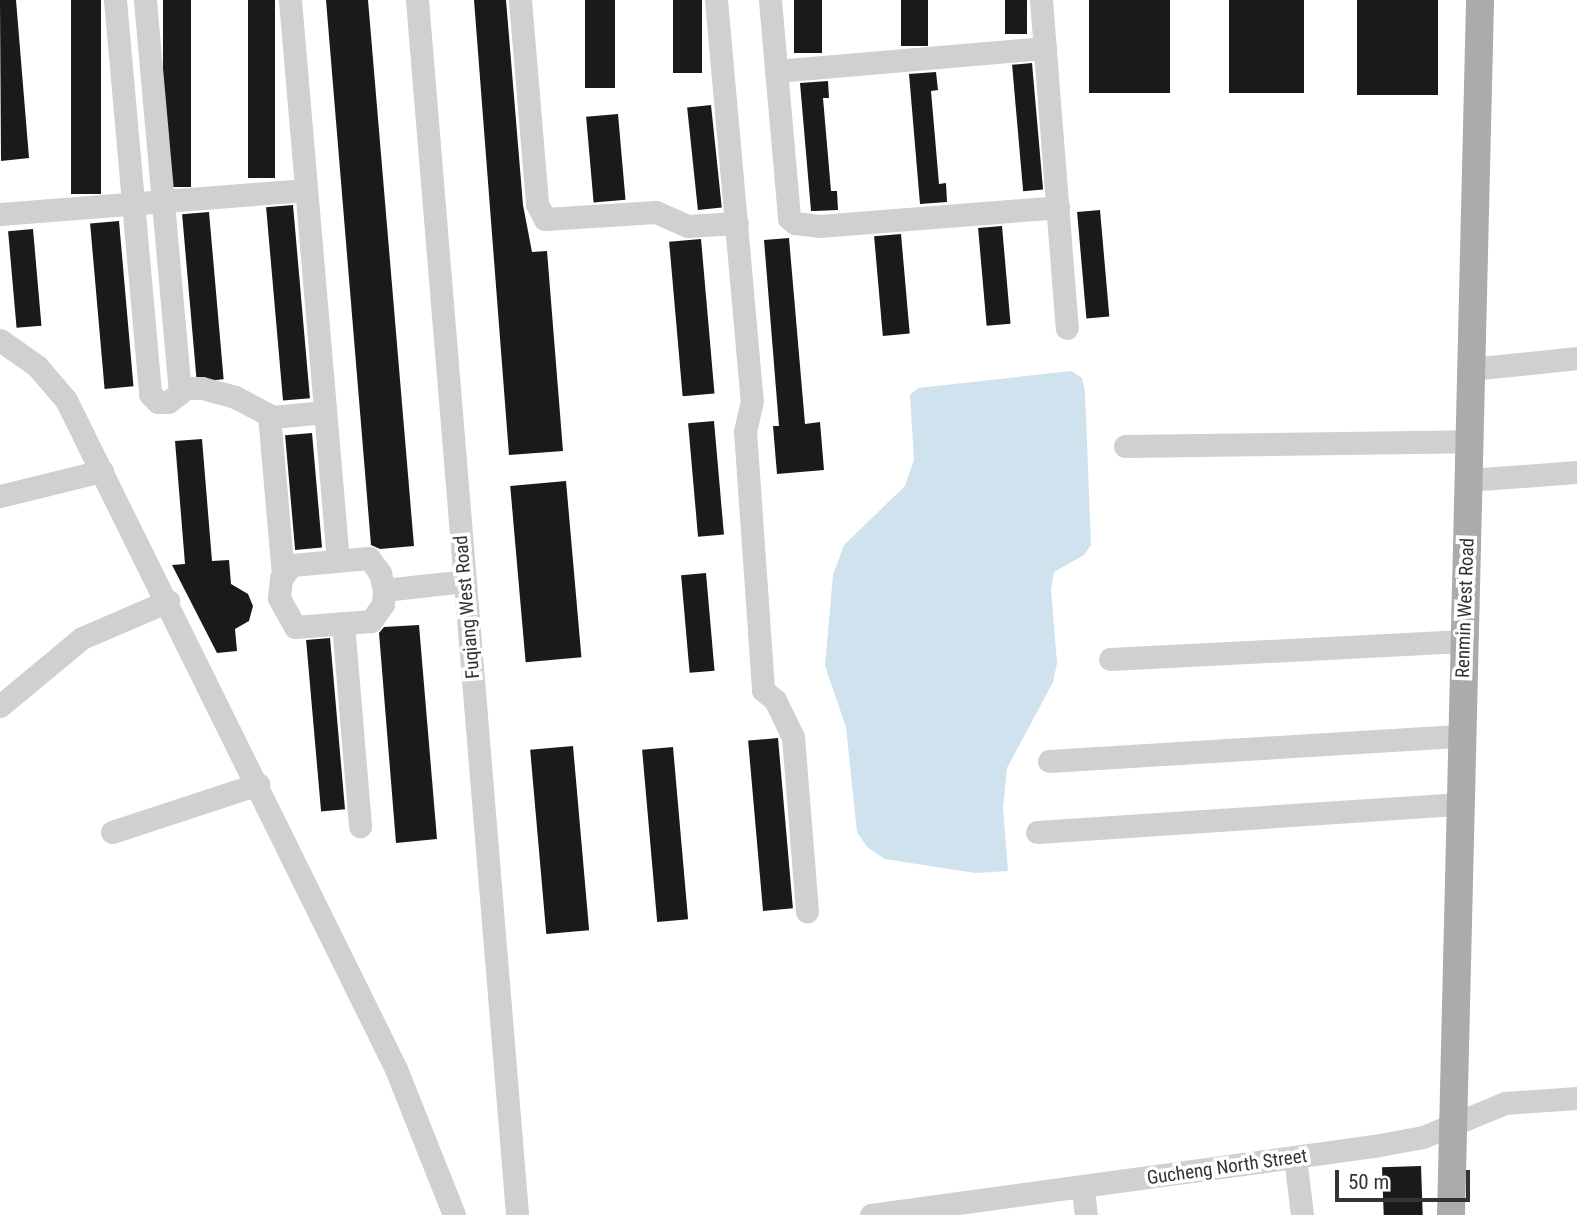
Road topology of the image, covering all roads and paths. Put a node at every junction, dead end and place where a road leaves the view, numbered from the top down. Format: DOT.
graph roads {
  1 [pos="115,0"];
  2 [pos="145,0"];
  3 [pos="290,0"];
  4 [pos="417,0"];
  5 [pos="520,0"];
  6 [pos="716,0"];
  7 [pos="770,0"];
  8 [pos="1041,0"];
  9 [pos="1480,0"];
  10 [pos="1045,48"];
  11 [pos="776,71"];
  12 [pos="306,190"];
  13 [pos="163,202"];
  14 [pos="133,204"];
  15 [pos="1058,207"];
  16 [pos="0,214"];
  17 [pos="737,223"];
  18 [pos="1067,328"];
  19 [pos="0,340"];
  20 [pos="1577,358"];
  21 [pos="1471,369"];
  22 [pos="180,388"];
  23 [pos="325,412"];
  24 [pos="269,415"];
  25 [pos="1469,441"];
  26 [pos="1125,446"];
  27 [pos="102,471"];
  28 [pos="1577,472"];
  29 [pos="1468,480"];
  30 [pos="0,496"];
  31 [pos="338,561"];
  32 [pos="283,576"];
  33 [pos="465,581"];
  34 [pos="384,590"];
  35 [pos="168,600"];
  36 [pos="343,623"];
  37 [pos="1464,641"];
  38 [pos="1110,659"];
  39 [pos="0,706"];
  40 [pos="1461,736"];
  41 [pos="1049,761"];
  42 [pos="258,784"];
  43 [pos="1460,804"];
  44 [pos="360,826"];
  45 [pos="112,832"];
  46 [pos="1037,832"];
  47 [pos="807,911"];
  48 [pos="1577,1098"];
  49 [pos="1450,1125"];
  50 [pos="1295,1157"];
  51 [pos="1083,1188"];
  52 [pos="454,1215"];
  53 [pos="517,1215"];
  54 [pos="871,1215"];
  55 [pos="1086,1215"];
  56 [pos="1302,1215"];
  57 [pos="1451,1215"];
  1 -- 14 [label="street"];
  2 -- 13 [label="street"];
  3 -- 12 [label="street"];
  4 -- 33 [label="street, Fuqiang West Road"];
  5 -- 17 [label="street"];
  6 -- 17 [label="street"];
  7 -- 11 [label="street"];
  8 -- 10 [label="street"];
  9 -- 21 [label="main road, Renmin West Road"];
  10 -- 11 [label="street"];
  10 -- 15 [label="street"];
  11 -- 15 [label="street"];
  12 -- 13 [label="street"];
  12 -- 23 [label="street"];
  13 -- 14 [label="street"];
  13 -- 22 [label="street"];
  14 -- 16 [label="street"];
  14 -- 22 [label="street"];
  15 -- 18 [label="street"];
  17 -- 47 [label="street"];
  19 -- 27 [label="street"];
  20 -- 21 [label="street"];
  21 -- 25 [label="main road, Renmin West Road"];
  22 -- 24 [label="street"];
  23 -- 24 [label="street"];
  23 -- 31 [label="street"];
  24 -- 32 [label="street"];
  25 -- 26 [label="street"];
  25 -- 29 [label="main road, Renmin West Road"];
  27 -- 30 [label="street"];
  27 -- 35 [label="street"];
  28 -- 29 [label="street"];
  29 -- 37 [label="main road, Renmin West Road"];
  31 -- 32 [label="street"];
  31 -- 34 [label="street"];
  32 -- 36 [label="street"];
  33 -- 34 [label="street"];
  33 -- 53 [label="street, Fuqiang West Road"];
  34 -- 36 [label="street"];
  35 -- 39 [label="street"];
  35 -- 42 [label="street"];
  36 -- 44 [label="street"];
  37 -- 38 [label="street"];
  37 -- 40 [label="main road, Renmin West Road"];
  40 -- 41 [label="street"];
  40 -- 43 [label="main road, Renmin West Road"];
  42 -- 45 [label="street"];
  42 -- 52 [label="street"];
  43 -- 46 [label="street"];
  43 -- 49 [label="main road, Renmin West Road"];
  48 -- 49 [label="street, Gucheng North Street"];
  49 -- 50 [label="street, Gucheng North Street"];
  49 -- 57 [label="main road, Renmin West Road"];
  50 -- 51 [label="street, Gucheng North Street"];
  50 -- 56 [label="street"];
  51 -- 54 [label="street, Gucheng North Street"];
  51 -- 55 [label="street"];
}
